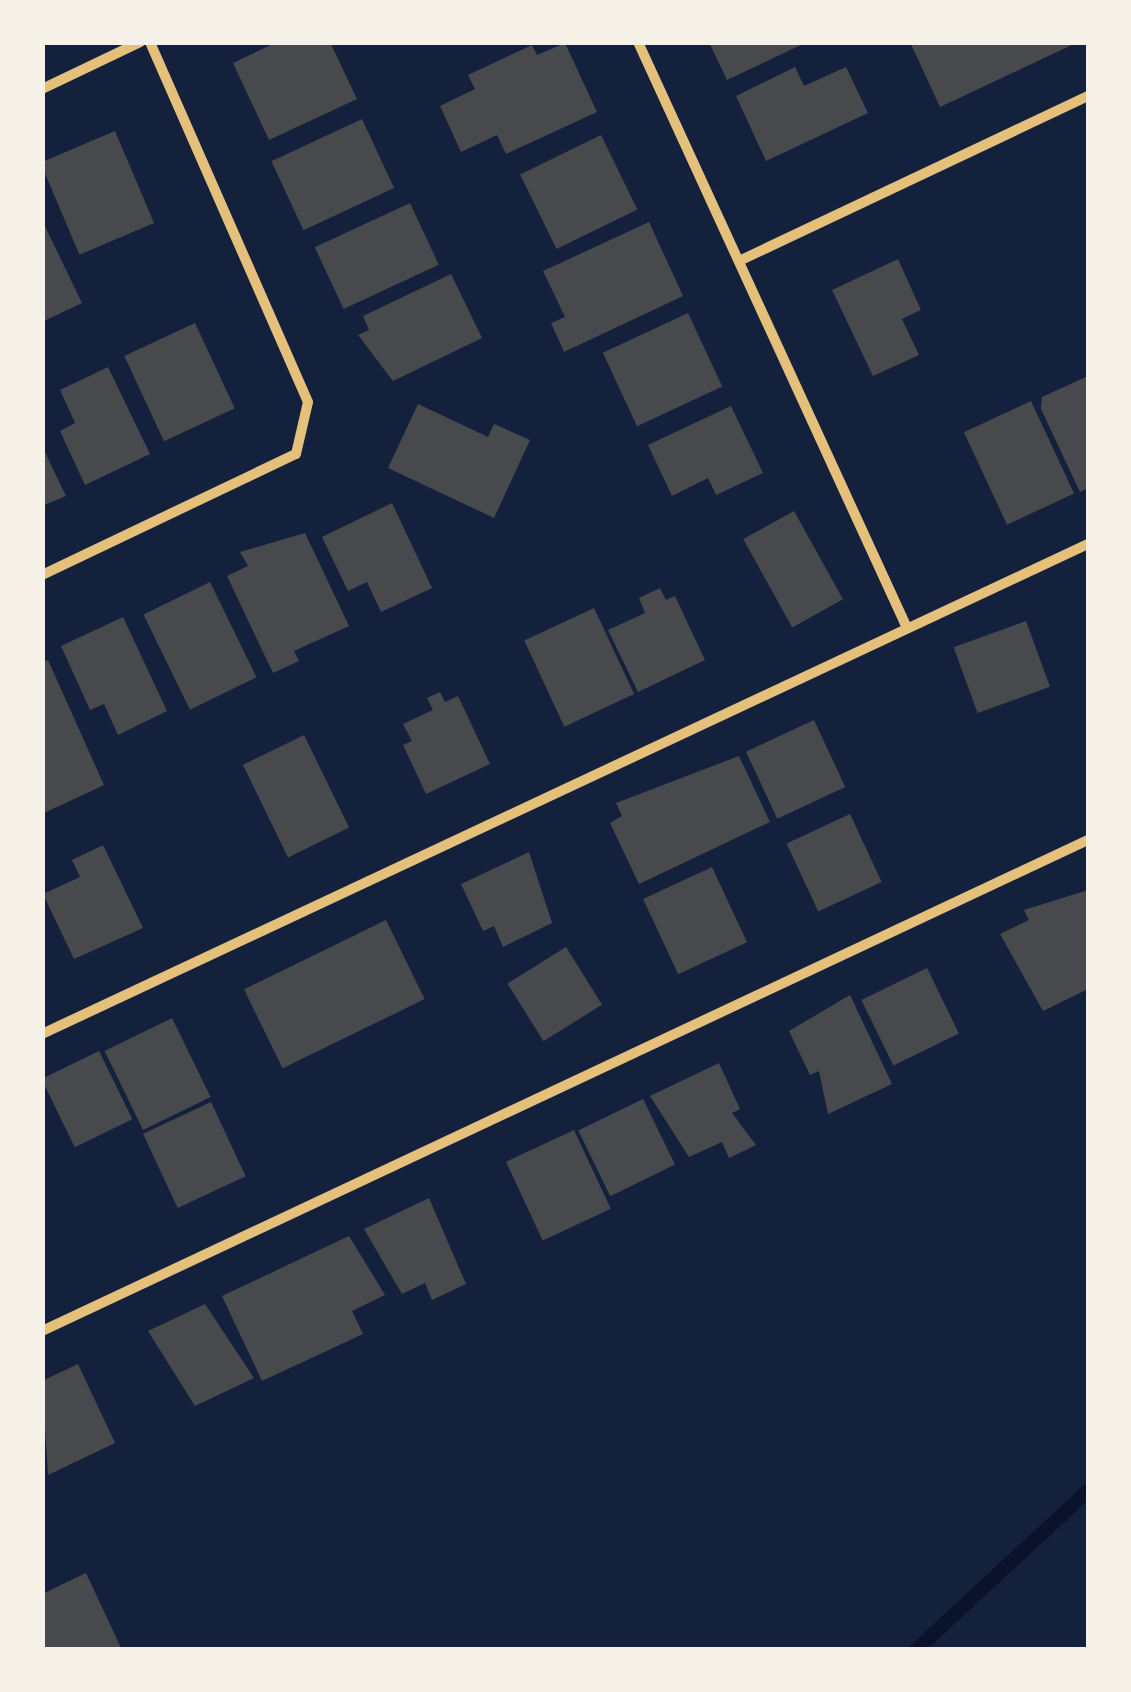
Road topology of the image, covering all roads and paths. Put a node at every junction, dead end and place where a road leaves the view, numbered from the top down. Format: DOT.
graph roads {
  1 [pos="140,42"];
  2 [pos="150,42"];
  3 [pos="638,42"];
  4 [pos="42,89"];
  5 [pos="1088,96"];
  6 [pos="739,261"];
  7 [pos="1088,544"];
  8 [pos="42,576"];
  9 [pos="907,628"];
  10 [pos="1088,840"];
  11 [pos="42,1034"];
  12 [pos="42,1331"];
  1 -- 4 [label="street"];
  2 -- 8 [label="street"];
  3 -- 6 [label="street"];
  5 -- 6 [label="street"];
  6 -- 9 [label="street"];
  7 -- 9 [label="street"];
  9 -- 11 [label="street"];
  10 -- 12 [label="street"];
}
